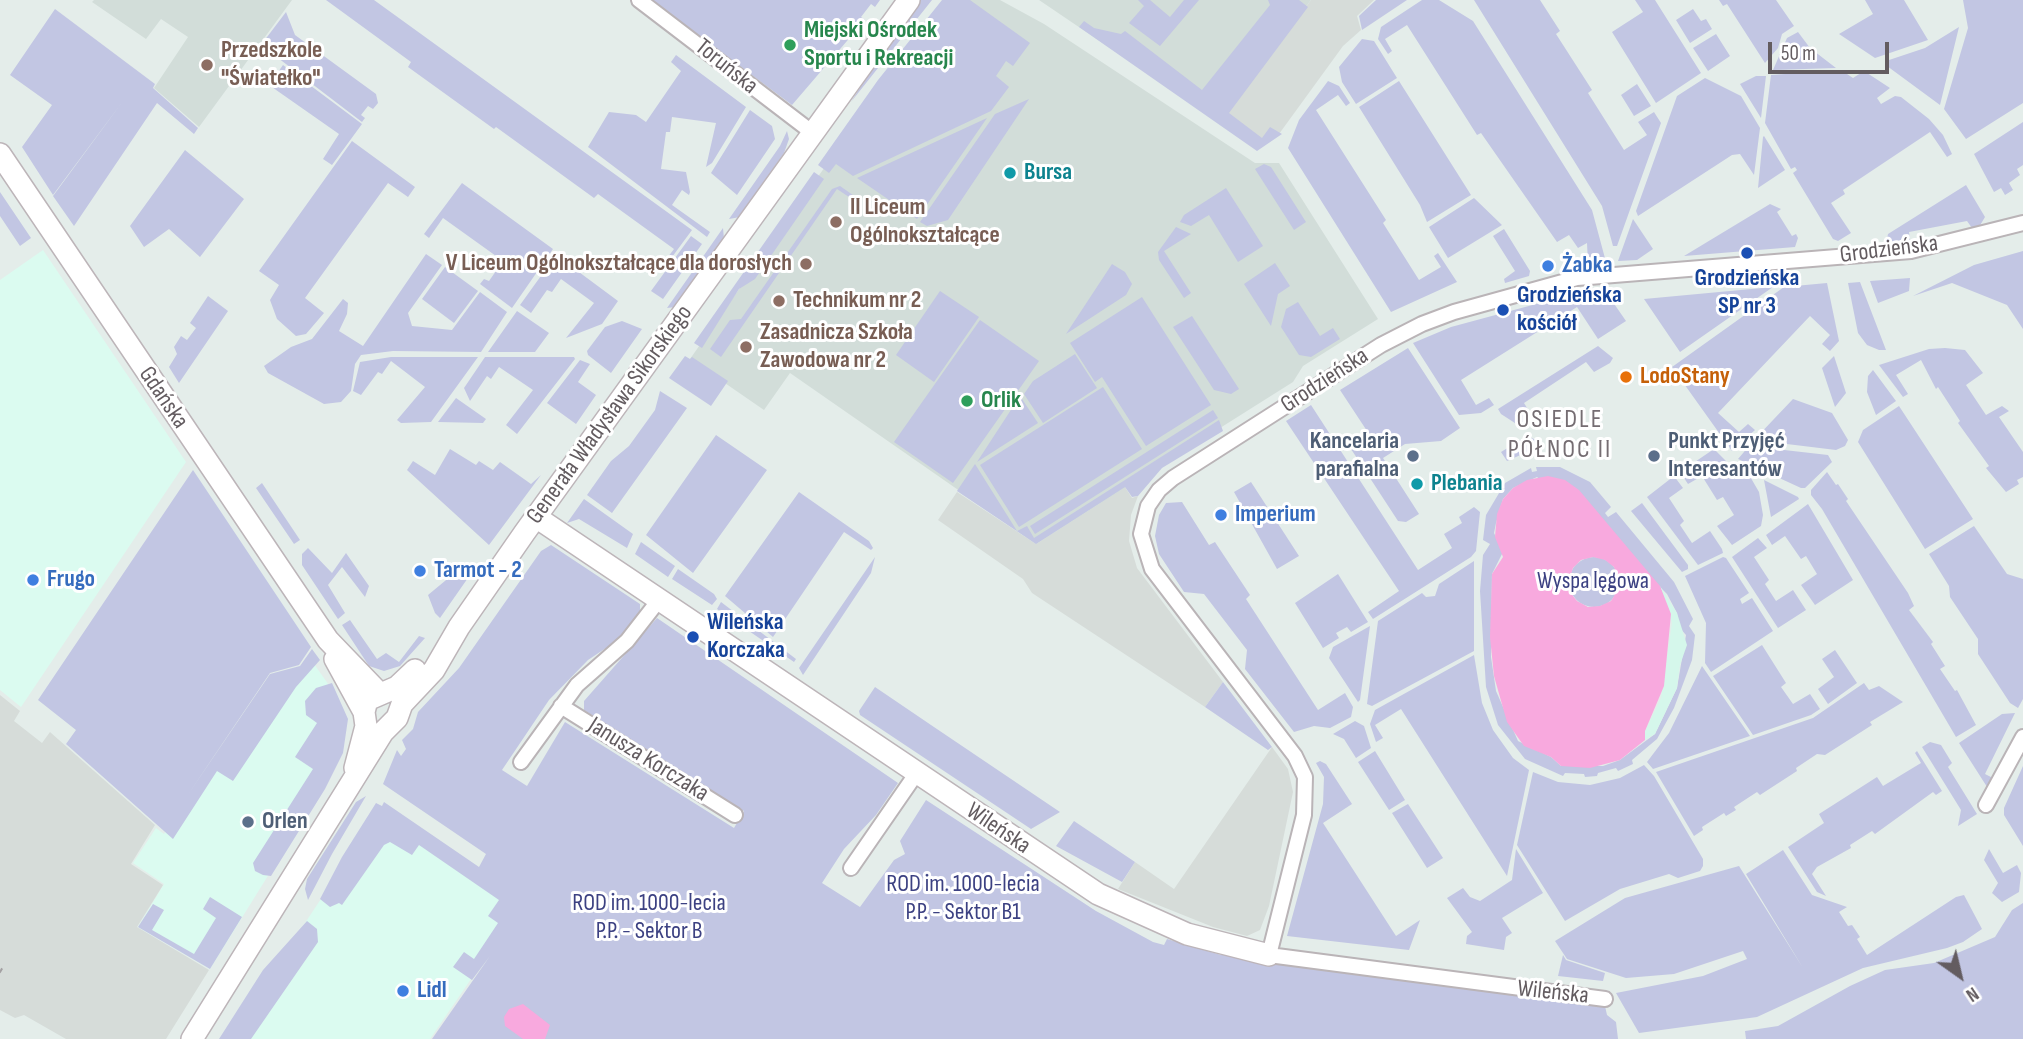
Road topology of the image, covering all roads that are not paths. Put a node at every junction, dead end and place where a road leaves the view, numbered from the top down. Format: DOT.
graph roads {
  1 [pos="639,0"];
  2 [pos="909,0"];
  3 [pos="813,133"];
  4 [pos="0,154"];
  5 [pos="2023,223"];
  6 [pos="536,517"];
  7 [pos="659,600"];
  8 [pos="459,627"];
  9 [pos="328,640"];
  10 [pos="382,693"];
  11 [pos="561,706"];
  12 [pos="365,715"];
  13 [pos="393,718"];
  14 [pos="2023,737"];
  15 [pos="521,762"];
  16 [pos="916,774"];
  17 [pos="349,788"];
  18 [pos="1986,805"];
  19 [pos="735,815"];
  20 [pos="851,868"];
  21 [pos="1269,955"];
  22 [pos="1605,999"];
  23 [pos="192,1039"];
  1 -- 3 [label="street, Toruńska"];
  2 -- 3 [label="street, Generała Władysława Sikorskiego"];
  3 -- 6 [label="street, Generała Władysława Sikorskiego"];
  4 -- 9 [label="street, Gdańska"];
  5 -- 21 [label="street, Grodzieńska"];
  6 -- 7 [label="street, Wileńska"];
  6 -- 8 [label="street, Generała Władysława Sikorskiego"];
  7 -- 11 [label="street, Janusza Korczaka"];
  7 -- 16 [label="street, Wileńska"];
  8 -- 10 [label="street, Generała Władysława Sikorskiego"];
  8 -- 13 [label="street, Generała Władysława Sikorskiego"];
  9 -- 10 [label="street, Gdańska"];
  9 -- 12 [label="street, Gdańska"];
  10 -- 12 [label="street, Generała Władysława Sikorskiego"];
  10 -- 13 [label="street"];
  11 -- 15 [label="street, Janusza Korczaka"];
  11 -- 19 [label="street, Janusza Korczaka"];
  12 -- 13 [label="street"];
  12 -- 17 [label="street, Generała Władysława Sikorskiego"];
  13 -- 17 [label="street, Generała Władysława Sikorskiego"];
  14 -- 18 [label="street"];
  16 -- 20 [label="street"];
  16 -- 21 [label="street, Wileńska"];
  17 -- 23 [label="street, Generała Władysława Sikorskiego"];
  21 -- 22 [label="street, Wileńska"];
}
